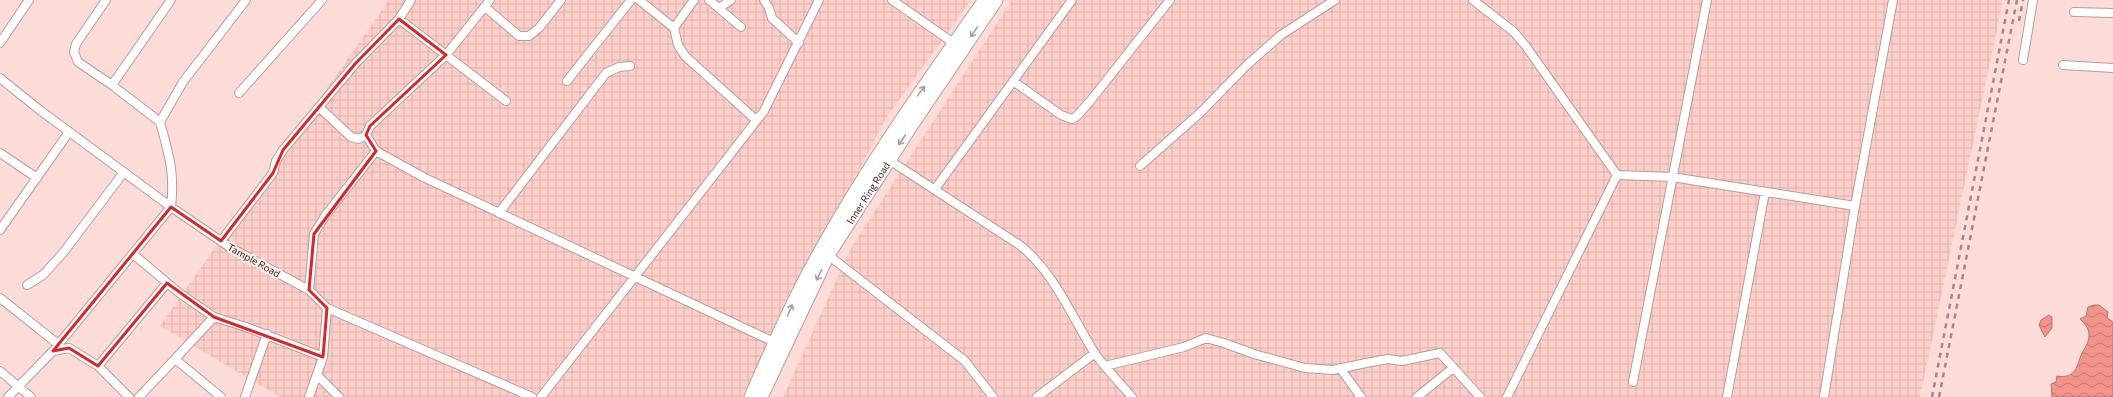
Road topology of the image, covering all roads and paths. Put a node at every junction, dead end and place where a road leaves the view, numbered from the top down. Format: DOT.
graph roads {
  1 [pos="29,0"];
  2 [pos="106,0"];
  3 [pos="171,0"];
  4 [pos="246,0"];
  5 [pos="322,0"];
  6 [pos="411,0"];
  7 [pos="490,0"];
  8 [pos="561,0"];
  9 [pos="631,0"];
  10 [pos="639,0"];
  11 [pos="694,0"];
  12 [pos="709,0"];
  13 [pos="731,0"];
  14 [pos="764,0"];
  15 [pos="819,0"];
  16 [pos="892,0"];
  17 [pos="984,0"];
  18 [pos="996,0"];
  19 [pos="1072,0"];
  20 [pos="1170,0"];
  21 [pos="1335,0"];
  22 [pos="1473,0"];
  23 [pos="1707,0"];
  24 [pos="1893,0"];
  25 [pos="2033,0"];
  26 [pos="485,7"];
  27 [pos="719,8"];
  28 [pos="2074,12"];
  29 [pos="2113,13"];
  30 [pos="400,19"];
  31 [pos="741,27"];
  32 [pos="674,28"];
  33 [pos="0,43"];
  34 [pos="799,43"];
  35 [pos="955,44"];
  36 [pos="446,55"];
  37 [pos="2022,60"];
  38 [pos="2063,65"];
  39 [pos="630,66"];
  40 [pos="2113,68"];
  41 [pos="0,78"];
  42 [pos="567,81"];
  43 [pos="1013,81"];
  44 [pos="112,85"];
  45 [pos="239,93"];
  46 [pos="506,101"];
  47 [pos="319,107"];
  48 [pos="756,120"];
  49 [pos="160,122"];
  50 [pos="69,132"];
  51 [pos="366,135"];
  52 [pos="376,151"];
  53 [pos="0,153"];
  54 [pos="889,160"];
  55 [pos="1140,166"];
  56 [pos="124,172"];
  57 [pos="1616,175"];
  58 [pos="1672,177"];
  59 [pos="37,178"];
  60 [pos="936,189"];
  61 [pos="1765,192"];
  62 [pos="1855,206"];
  63 [pos="171,207"];
  64 [pos="499,213"];
  65 [pos="0,230"];
  66 [pos="221,241"];
  67 [pos="133,254"];
  68 [pos="824,254"];
  69 [pos="635,277"];
  70 [pos="167,283"];
  71 [pos="27,285"];
  72 [pos="309,290"];
  73 [pos="0,298"];
  74 [pos="327,308"];
  75 [pos="214,317"];
  76 [pos="266,334"];
  77 [pos="776,343"];
  78 [pos="56,347"];
  79 [pos="1095,353"];
  80 [pos="323,357"];
  81 [pos="175,359"];
  82 [pos="98,366"];
  83 [pos="1105,366"];
  84 [pos="1340,368"];
  85 [pos="1453,368"];
  86 [pos="0,371"];
  87 [pos="318,376"];
  88 [pos="1633,382"];
  89 [pos="17,386"];
  90 [pos="8,397"];
  91 [pos="31,397"];
  92 [pos="129,397"];
  93 [pos="139,397"];
  94 [pos="221,397"];
  95 [pos="245,397"];
  96 [pos="309,397"];
  97 [pos="338,397"];
  98 [pos="532,397"];
  99 [pos="541,397"];
  100 [pos="751,397"];
  101 [pos="762,397"];
  102 [pos="994,397"];
  103 [pos="1037,397"];
  104 [pos="1132,397"];
  105 [pos="1361,397"];
  106 [pos="1417,397"];
  107 [pos="1480,397"];
  108 [pos="1507,397"];
  109 [pos="1727,397"];
  110 [pos="1824,397"];
  1 -- 33 [label="street"];
  2 -- 44 [label="street"];
  3 -- 44 [label="street"];
  4 -- 49 [label="street"];
  5 -- 45 [label="street"];
  6 -- 30 [label="street"];
  7 -- 26 [label="street"];
  8 -- 26 [label="street"];
  9 -- 42 [label="street"];
  10 -- 32 [label="street"];
  11 -- 32 [label="street"];
  12 -- 27 [label="street"];
  13 -- 27 [label="street"];
  14 -- 34 [label="street"];
  15 -- 34 [label="street"];
  16 -- 35 [label="street"];
  17 -- 35 [label="main road, Inner Ring Road"];
  18 -- 54 [label="main road, Inner Ring Road, one-way"];
  19 -- 43 [label="street"];
  20 -- 43 [label="street"];
  21 -- 55 [label="street"];
  22 -- 57 [label="street"];
  23 -- 58 [label="street"];
  24 -- 62 [label="street"];
  25 -- 37 [label="street"];
  26 -- 36 [label="street"];
  27 -- 31 [label="street"];
  28 -- 29 [label="street"];
  30 -- 36 [label="street"];
  30 -- 47 [label="street"];
  32 -- 48 [label="street"];
  34 -- 48 [label="street"];
  68 -- 35 [label="main road, Inner Ring Road, one-way"];
  36 -- 46 [label="street"];
  36 -- 51 [label="street"];
  38 -- 40 [label="street"];
  39 -- 64 [label="street"];
  41 -- 50 [label="street, Tample Road"];
  43 -- 60 [label="street"];
  44 -- 49 [label="street"];
  47 -- 51 [label="street"];
  47 -- 66 [label="street"];
  48 -- 69 [label="street"];
  49 -- 63 [label="street"];
  50 -- 56 [label="street, Tample Road"];
  50 -- 59 [label="street"];
  51 -- 52 [label="street"];
  52 -- 64 [label="street"];
  52 -- 72 [label="street"];
  53 -- 59 [label="street"];
  54 -- 60 [label="street"];
  54 -- 68 [label="main road, Inner Ring Road"];
  56 -- 63 [label="street, Tample Road"];
  56 -- 71 [label="street"];
  57 -- 58 [label="street"];
  57 -- 108 [label="street"];
  58 -- 61 [label="street"];
  58 -- 88 [label="street"];
  59 -- 65 [label="street"];
  60 -- 79 [label="street"];
  61 -- 62 [label="street"];
  61 -- 109 [label="street"];
  62 -- 110 [label="street"];
  63 -- 66 [label="street, Tample Road"];
  63 -- 67 [label="street"];
  64 -- 69 [label="street"];
  66 -- 72 [label="street, Tample Road"];
  67 -- 70 [label="street"];
  67 -- 78 [label="street"];
  77 -- 68 [label="main road, Inner Ring Road, one-way"];
  68 -- 101 [label="main road, Inner Ring Road, one-way"];
  68 -- 102 [label="street"];
  69 -- 77 [label="street"];
  69 -- 99 [label="street"];
  70 -- 75 [label="street"];
  70 -- 82 [label="street"];
  72 -- 74 [label="street, Tample Road"];
  73 -- 78 [label="street"];
  74 -- 80 [label="street"];
  74 -- 98 [label="street, Tample Road"];
  75 -- 76 [label="street"];
  75 -- 81 [label="street"];
  76 -- 80 [label="street"];
  76 -- 95 [label="street"];
  77 -- 100 [label="main road, Inner Ring Road"];
  78 -- 82 [label="street"];
  78 -- 89 [label="street"];
  79 -- 83 [label="street"];
  79 -- 103 [label="street"];
  80 -- 87 [label="street"];
  81 -- 93 [label="street"];
  81 -- 94 [label="street"];
  82 -- 92 [label="street"];
  83 -- 84 [label="street"];
  83 -- 104 [label="street"];
  84 -- 85 [label="street"];
  84 -- 105 [label="street"];
  85 -- 106 [label="street"];
  85 -- 107 [label="street"];
  86 -- 89 [label="street"];
  87 -- 96 [label="street"];
  87 -- 97 [label="street"];
  89 -- 90 [label="street"];
  89 -- 91 [label="street"];
}
